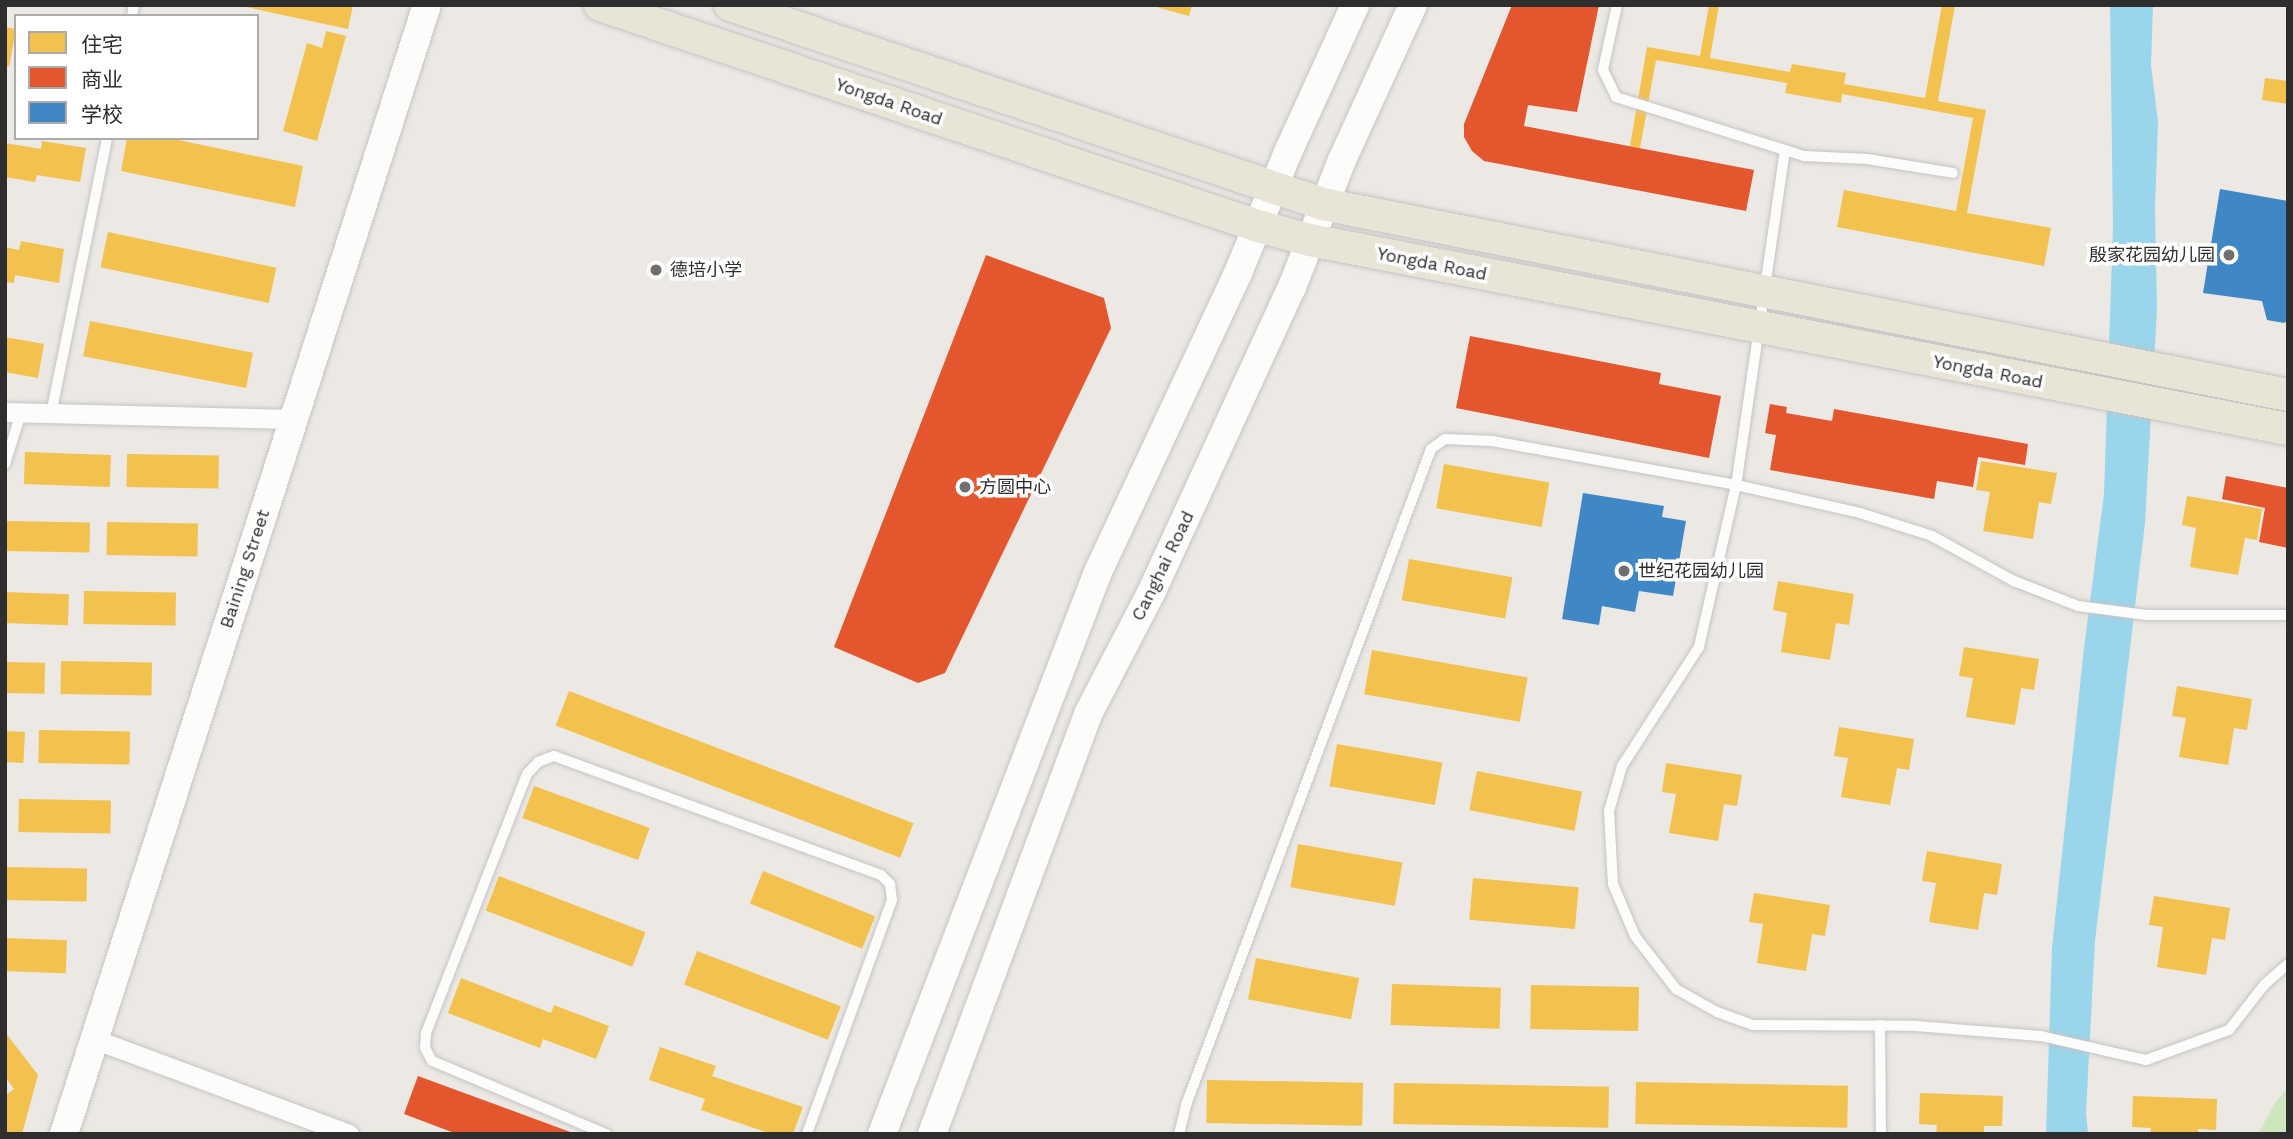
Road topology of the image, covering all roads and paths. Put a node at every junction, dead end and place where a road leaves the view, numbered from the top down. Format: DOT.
graph roads {
  1 [pos="427,5"];
  2 [pos="600,5"];
  3 [pos="730,5"];
  4 [pos="1355,5"];
  5 [pos="1413,5"];
  6 [pos="1617,5"];
  7 [pos="107,140"];
  8 [pos="1785,150"];
  9 [pos="1953,173"];
  10 [pos="1273,187"];
  11 [pos="1323,204"];
  12 [pos="1258,226"];
  13 [pos="1310,240"];
  14 [pos="1764,292"];
  15 [pos="1759,327"];
  16 [pos="2288,395"];
  17 [pos="13,413"];
  18 [pos="51,414"];
  19 [pos="293,419"];
  20 [pos="2288,429"];
  21 [pos="5,464"];
  22 [pos="1736,485"];
  23 [pos="2288,614"];
  24 [pos="2288,964"];
  25 [pos="1880,1026"];
  26 [pos="94,1039"];
  27 [pos="602,1133"];
  28 [pos="64,1134"];
  29 [pos="349,1134"];
  30 [pos="807,1134"];
  31 [pos="882,1134"];
  32 [pos="932,1134"];
  33 [pos="1179,1134"];
  34 [pos="1881,1134"];
  1 -- 19 [label="main road, Baining Street"];
  2 -- 12 [label="main road, Yongda Road"];
  3 -- 10 [label="main road, Yongda Road"];
  4 -- 10 [label="main road"];
  5 -- 11 [label="main road, Canghai Road"];
  6 -- 8 [label="lane"];
  7 -- 18 [label="lane"];
  8 -- 9 [label="lane"];
  8 -- 14 [label="lane"];
  10 -- 11 [label="main road, Yongda Road"];
  10 -- 12 [label="main road"];
  11 -- 13 [label="main road, Canghai Road"];
  11 -- 14 [label="main road, Yongda Road"];
  12 -- 13 [label="main road, Yongda Road"];
  12 -- 31 [label="main road"];
  13 -- 15 [label="main road, Yongda Road"];
  13 -- 32 [label="main road, Canghai Road"];
  14 -- 15 [label="lane"];
  14 -- 16 [label="main road, Yongda Road"];
  15 -- 20 [label="main road, Yongda Road"];
  15 -- 22 [label="lane"];
  17 -- 18 [label="street"];
  17 -- 21 [label="lane"];
  18 -- 19 [label="street"];
  19 -- 26 [label="main road, Baining Street"];
  22 -- 23 [label="lane"];
  22 -- 25 [label="lane"];
  22 -- 33 [label="lane"];
  24 -- 25 [label="lane"];
  25 -- 34 [label="lane"];
  26 -- 28 [label="main road, Baining Street"];
  26 -- 29 [label="street"];
  27 -- 30 [label="lane"];
}
